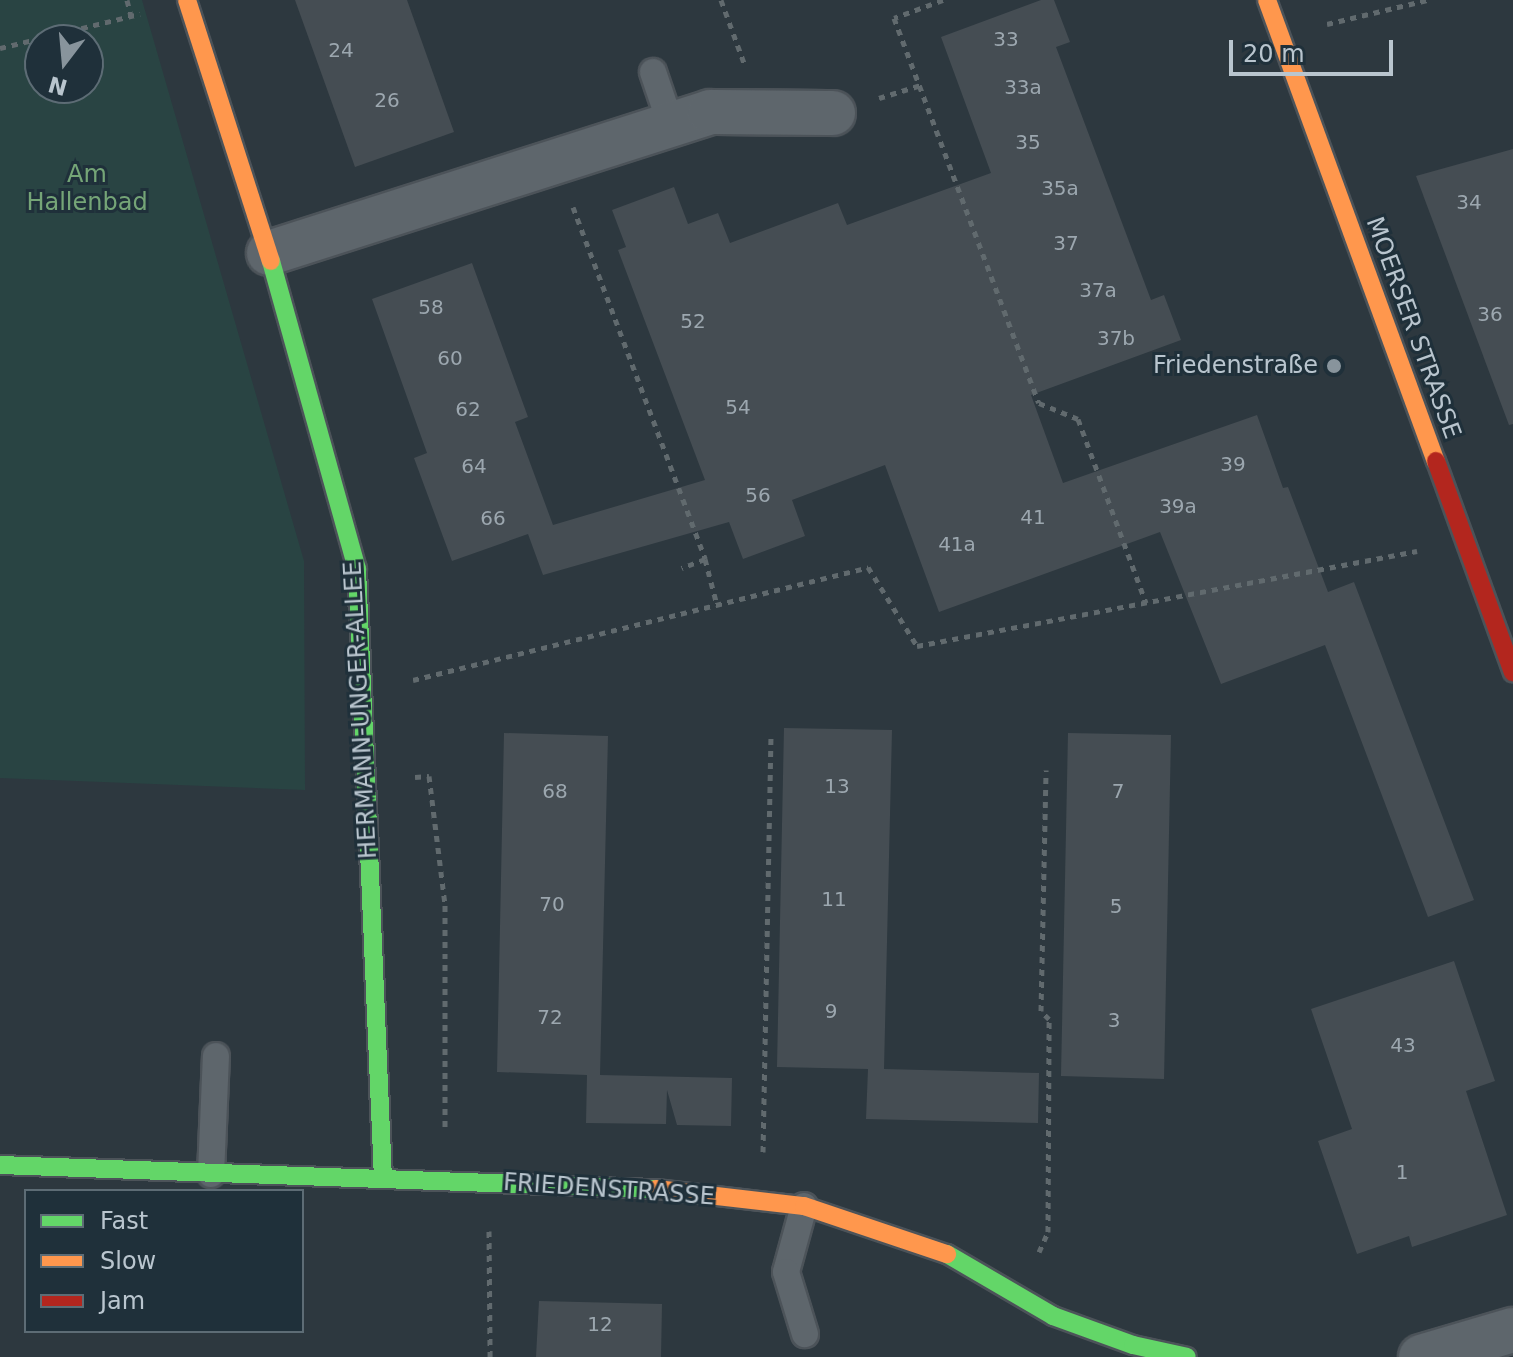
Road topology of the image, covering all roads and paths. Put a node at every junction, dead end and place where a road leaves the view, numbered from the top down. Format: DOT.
graph roads {
  1 [pos="127,0"];
  2 [pos="721,0"];
  3 [pos="943,0"];
  4 [pos="1267,0"];
  5 [pos="1427,0"];
  6 [pos="187,1"];
  7 [pos="131,16"];
  8 [pos="1280,36"];
  9 [pos="0,48"];
  10 [pos="653,72"];
  11 [pos="762,112"];
  12 [pos="833,113"];
  13 [pos="671,125"];
  14 [pos="556,161"];
  15 [pos="269,253"];
  16 [pos="1464,538"];
  17 [pos="705,559"];
  18 [pos="682,568"];
  19 [pos="1146,603"];
  20 [pos="717,605"];
  21 [pos="1513,672"];
  22 [pos="362,687"];
  23 [pos="771,736"];
  24 [pos="1046,770"];
  25 [pos="366,779"];
  26 [pos="216,1056"];
  27 [pos="0,1165"];
  28 [pos="211,1174"];
  29 [pos="383,1178"];
  30 [pos="445,1180"];
  31 [pos="489,1182"];
  32 [pos="762,1201"];
  33 [pos="804,1206"];
  34 [pos="1020,1297"];
  35 [pos="1513,1330"];
  36 [pos="805,1334"];
  37 [pos="490,1357"];
  38 [pos="1187,1357"];
  39 [pos="1421,1357"];
  1 -- 7 [label="path"];
  2 -- 11 [label="path"];
  3 -- 19 [label="path"];
  4 -- 8 [label="street, MOERSER STRASSE"];
  5 -- 8 [label="path"];
  6 -- 7 [label="path"];
  6 -- 15 [label="street, HERMANN-UNGER-ALLEE"];
  7 -- 9 [label="path"];
  8 -- 16 [label="street, MOERSER STRASSE"];
  10 -- 13 [label="lane"];
  11 -- 12 [label="street"];
  11 -- 13 [label="street"];
  13 -- 14 [label="street"];
  14 -- 15 [label="street"];
  14 -- 17 [label="path"];
  15 -- 22 [label="street, HERMANN-UNGER-ALLEE"];
  16 -- 19 [label="path"];
  16 -- 21 [label="street, MOERSER STRASSE"];
  17 -- 18 [label="path"];
  17 -- 20 [label="path"];
  19 -- 20 [label="path"];
  20 -- 22 [label="path"];
  22 -- 25 [label="street, HERMANN-UNGER-ALLEE"];
  23 -- 32 [label="path"];
  24 -- 34 [label="path"];
  25 -- 29 [label="street, HERMANN-UNGER-ALLEE"];
  25 -- 30 [label="path"];
  26 -- 28 [label="lane"];
  27 -- 28 [label="street, FRIEDENSTRASSE"];
  28 -- 29 [label="street, FRIEDENSTRASSE"];
  29 -- 30 [label="street, FRIEDENSTRASSE"];
  30 -- 31 [label="street, FRIEDENSTRASSE"];
  31 -- 32 [label="street, FRIEDENSTRASSE"];
  31 -- 37 [label="path"];
  32 -- 33 [label="street, FRIEDENSTRASSE"];
  33 -- 34 [label="street, FRIEDENSTRASSE"];
  33 -- 36 [label="lane"];
  34 -- 38 [label="street, FRIEDENSTRASSE"];
  35 -- 39 [label="street"];
}
